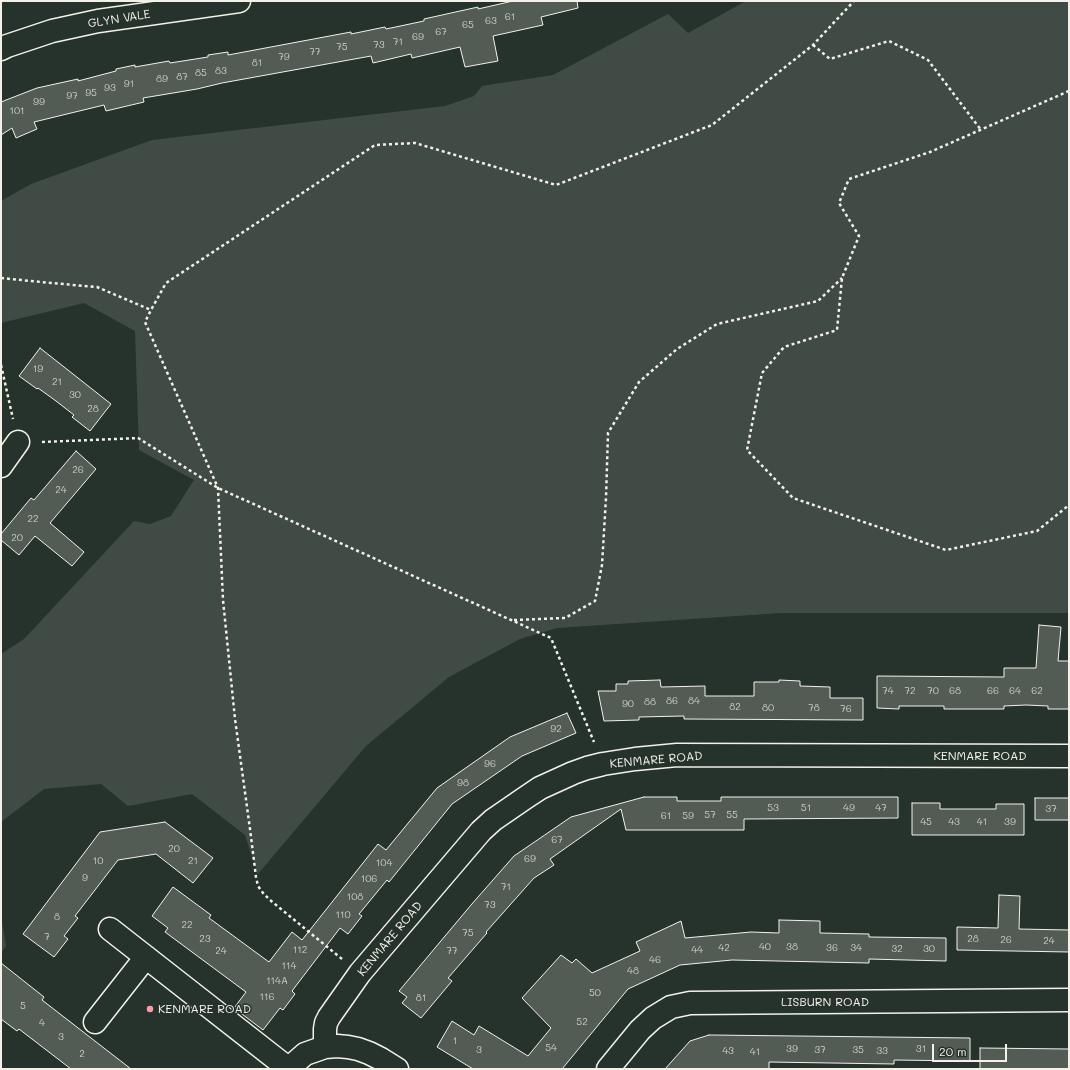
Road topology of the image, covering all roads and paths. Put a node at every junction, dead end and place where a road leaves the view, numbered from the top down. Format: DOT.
graph roads {
  1 [pos="239,1"];
  2 [pos="854,1"];
  3 [pos="3,41"];
  4 [pos="813,45"];
  5 [pos="1069,91"];
  6 [pos="981,130"];
  7 [pos="1,278"];
  8 [pos="842,278"];
  9 [pos="151,310"];
  10 [pos="1,365"];
  11 [pos="18,442"];
  12 [pos="1,466"];
  13 [pos="218,488"];
  14 [pos="1069,505"];
  15 [pos="513,620"];
  16 [pos="1069,756"];
  17 [pos="603,764"];
  18 [pos="110,930"];
  19 [pos="146,957"];
  20 [pos="360,973"];
  21 [pos="1069,1000"];
  22 [pos="96,1022"];
  23 [pos="325,1047"];
  24 [pos="288,1069"];
  25 [pos="397,1069"];
  26 [pos="608,1069"];
  1 -- 3 [label="street, GLYN VALE"];
  2 -- 4 [label="path"];
  4 -- 6 [label="path"];
  4 -- 9 [label="path"];
  5 -- 6 [label="path"];
  6 -- 8 [label="path"];
  7 -- 9 [label="path"];
  8 -- 14 [label="path"];
  8 -- 15 [label="path"];
  9 -- 13 [label="path"];
  10 -- 11 [label="path"];
  11 -- 12 [label="street"];
  11 -- 13 [label="path"];
  13 -- 15 [label="path"];
  13 -- 20 [label="path"];
  15 -- 17 [label="path"];
  16 -- 17 [label="street, KENMARE ROAD"];
  17 -- 20 [label="street, KENMARE ROAD"];
  18 -- 19 [label="street"];
  19 -- 22 [label="street"];
  19 -- 24 [label="street"];
  20 -- 23 [label="street, KENMARE ROAD"];
  21 -- 26 [label="street, LISBURN ROAD"];
  23 -- 24 [label="street"];
  23 -- 25 [label="street"];
}
